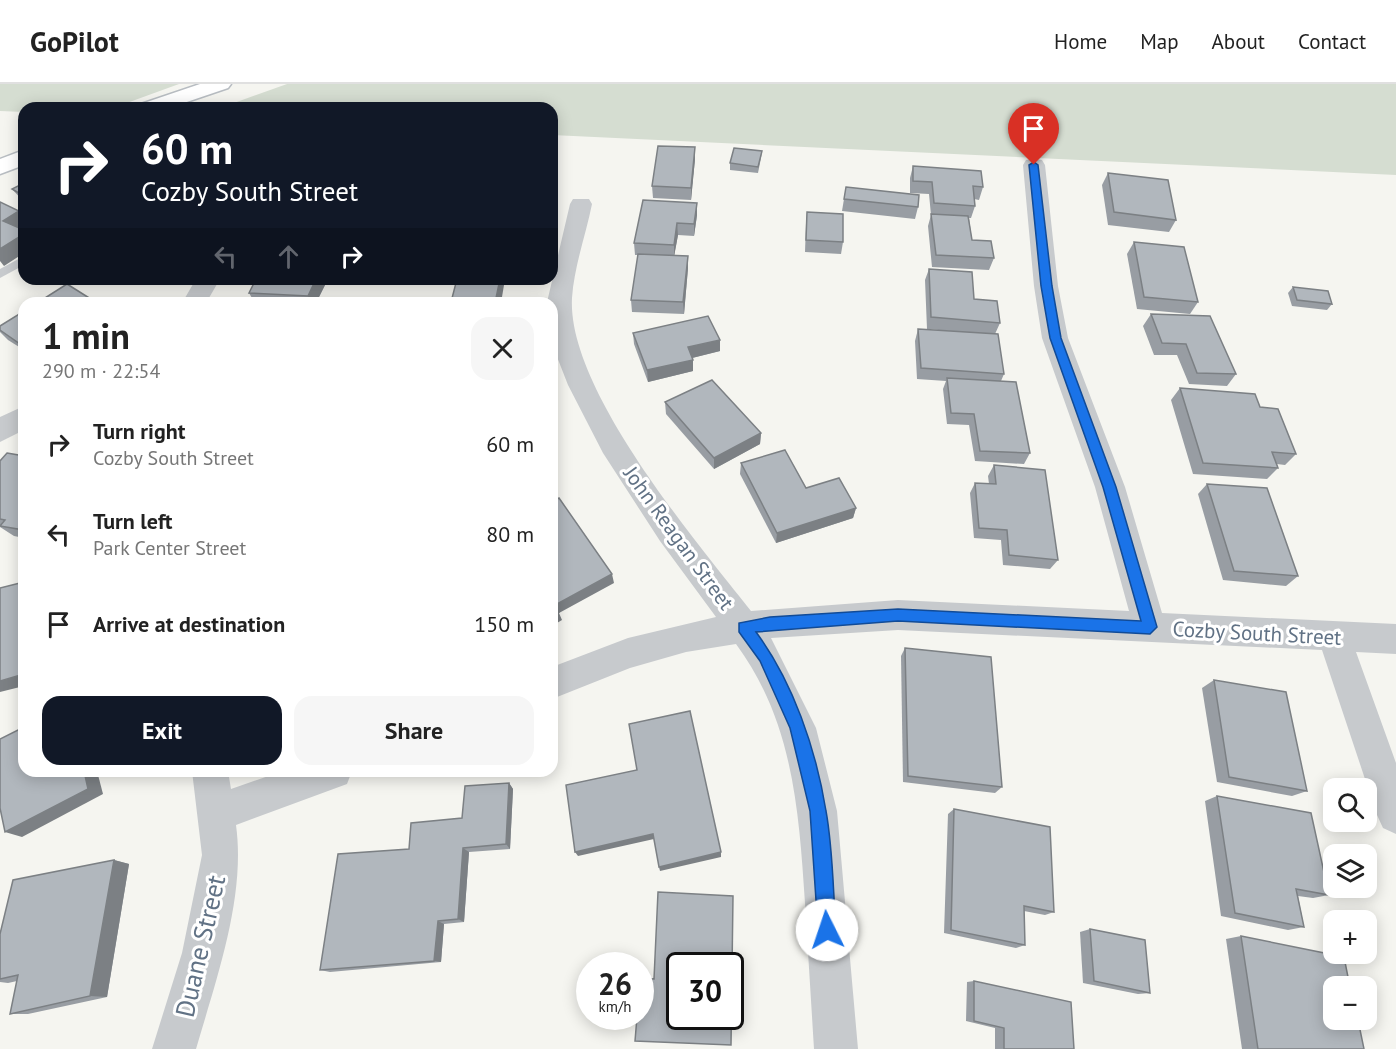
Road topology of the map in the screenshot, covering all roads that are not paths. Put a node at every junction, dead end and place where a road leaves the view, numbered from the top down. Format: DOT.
graph roads {
  1 [pos="221,84"];
  2 [pos="166,102"];
  3 [pos="18,160"];
  4 [pos="1034,165"];
  5 [pos="0,167"];
  6 [pos="581,204"];
  7 [pos="18,264"];
  8 [pos="0,274"];
  9 [pos="18,420"];
  10 [pos="0,431"];
  11 [pos="1150,627"];
  12 [pos="744,628"];
  13 [pos="1334,636"];
  14 [pos="1396,639"];
  15 [pos="558,681"];
  16 [pos="211,777"];
  17 [pos="317,777"];
  18 [pos="217,813"];
  19 [pos="1396,815"];
  20 [pos="174,1049"];
  21 [pos="836,1049"];
  1 -- 2 [label="main road"];
  3 -- 5 [label="main road"];
  4 -- 11 [label="street"];
  6 -- 12 [label="street, John Reagan Street"];
  7 -- 8 [label="lane"];
  9 -- 10 [label="street"];
  11 -- 12 [label="street, Cozby South Street"];
  11 -- 13 [label="street, Cozby South Street"];
  12 -- 15 [label="street, Cozby South Street"];
  12 -- 21 [label="street, John Reagan Street"];
  13 -- 14 [label="street, Cozby South Street"];
  13 -- 19 [label="street"];
  16 -- 18 [label="street, Duane Street"];
  17 -- 18 [label="street"];
  18 -- 20 [label="street, Duane Street"];
}
